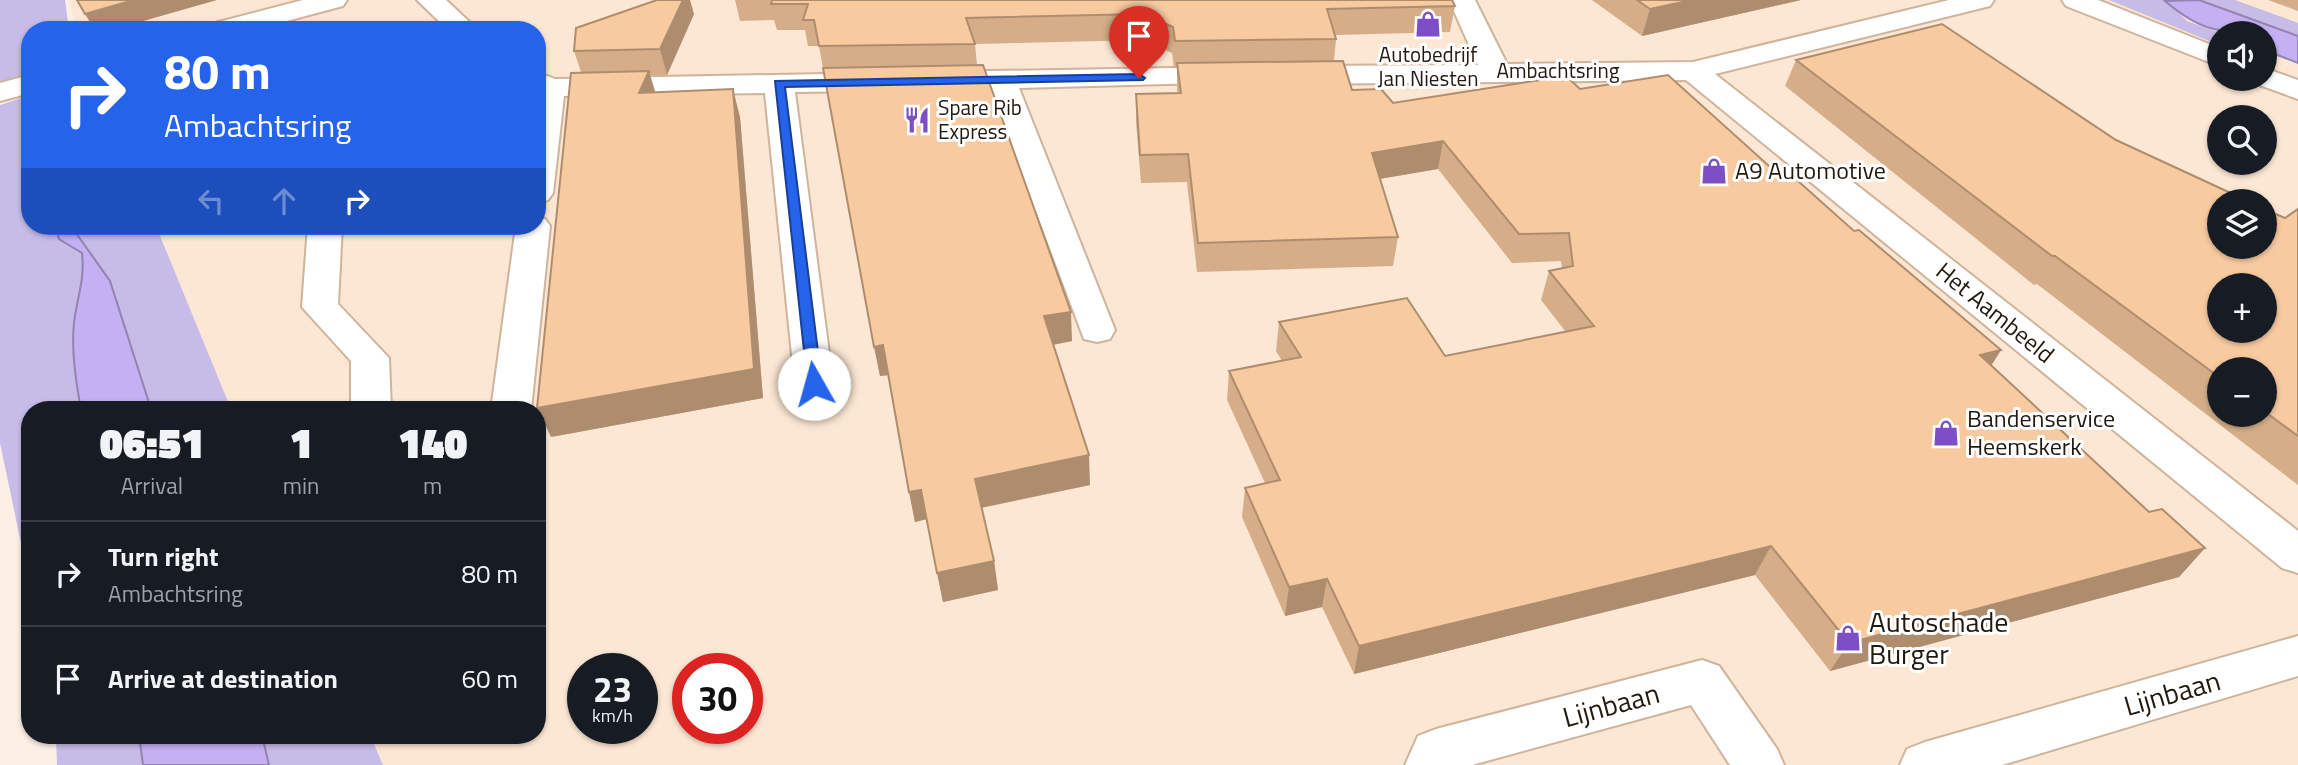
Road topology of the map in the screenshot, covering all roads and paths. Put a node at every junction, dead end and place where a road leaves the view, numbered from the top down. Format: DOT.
graph roads {
  1 [pos="334,0"];
  2 [pos="430,0"];
  3 [pos="1462,0"];
  4 [pos="1981,0"];
  5 [pos="2075,0"];
  6 [pos="255,21"];
  7 [pos="454,21"];
  8 [pos="2207,53"];
  9 [pos="1693,71"];
  10 [pos="1496,72"];
  11 [pos="1001,80"];
  12 [pos="2277,82"];
  13 [pos="779,84"];
  14 [pos="546,85"];
  15 [pos="21,86"];
  16 [pos="2298,90"];
  17 [pos="0,92"];
  18 [pos="324,235"];
  19 [pos="532,235"];
  20 [pos="1097,330"];
  21 [pos="814,384"];
  22 [pos="371,401"];
  23 [pos="512,401"];
  24 [pos="2298,556"];
  25 [pos="2298,656"];
  26 [pos="1430,765"];
  27 [pos="1759,765"];
  28 [pos="1925,765"];
  1 -- 6 [label="street"];
  2 -- 7 [label="street"];
  3 -- 10 [label="street"];
  4 -- 9 [label="street, Ambachtsring"];
  5 -- 8 [label="street"];
  9 -- 10 [label="street, Ambachtsring"];
  9 -- 24 [label="street, Het Aambeeld"];
  10 -- 11 [label="street, Ambachtsring"];
  11 -- 13 [label="street, Ambachtsring"];
  11 -- 20 [label="street"];
  12 -- 16 [label="street"];
  13 -- 14 [label="street, Ambachtsring"];
  13 -- 21 [label="street"];
  15 -- 17 [label="street"];
  18 -- 22 [label="street"];
  19 -- 23 [label="street"];
  25 -- 28 [label="street, Lijnbaan"];
  26 -- 27 [label="street, Lijnbaan"];
}
